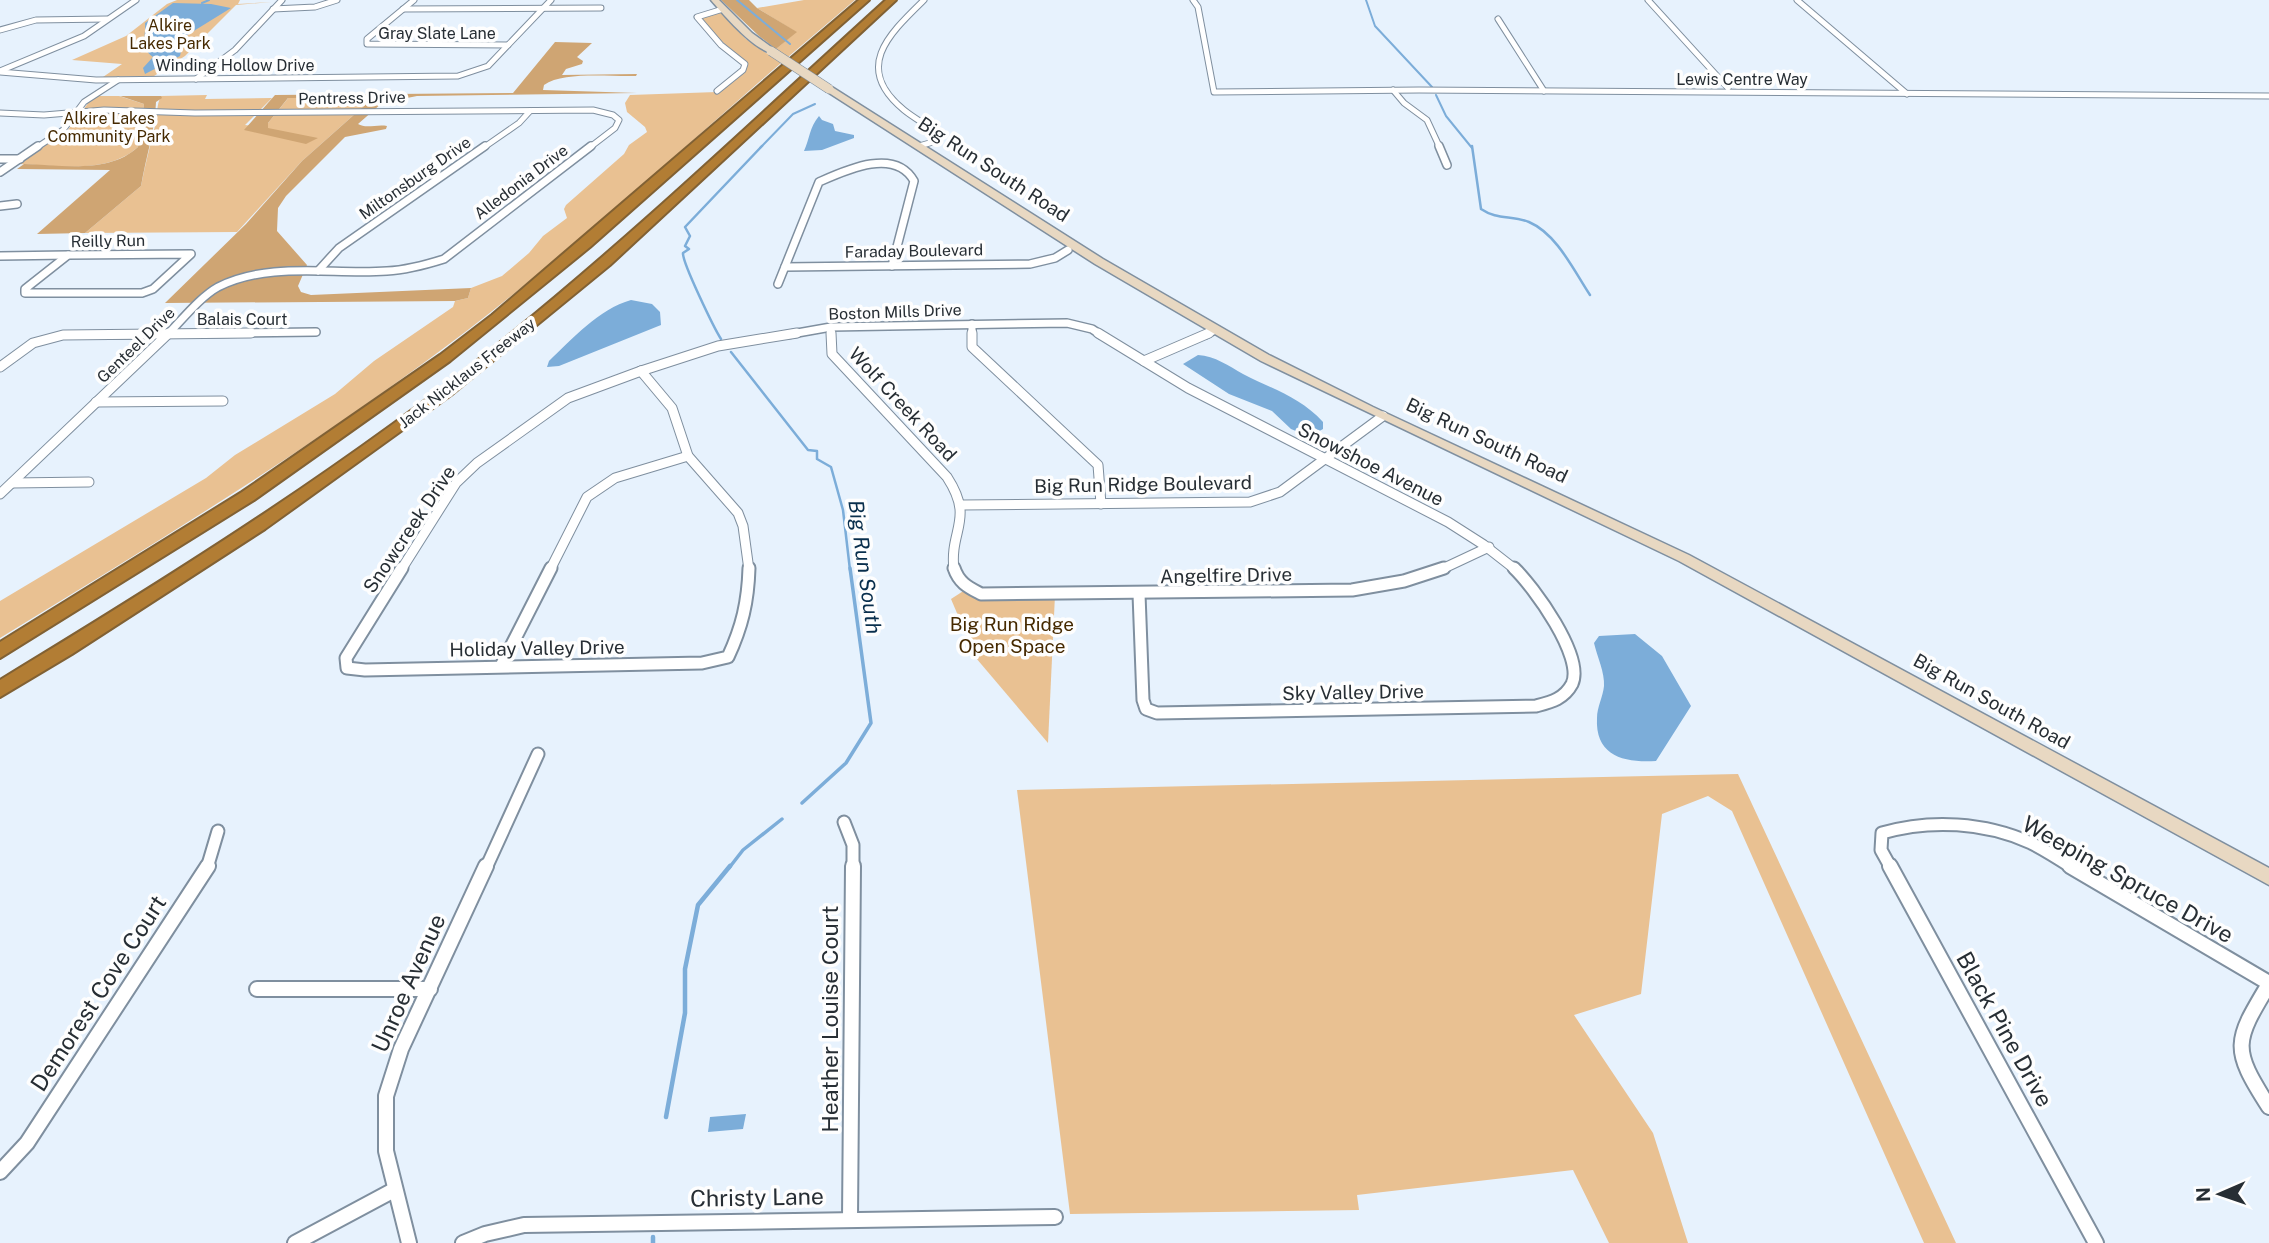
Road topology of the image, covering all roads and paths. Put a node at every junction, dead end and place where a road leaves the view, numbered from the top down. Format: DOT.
graph roads {
  1 [pos="136,0"];
  2 [pos="282,0"];
  3 [pos="337,0"];
  4 [pos="414,0"];
  5 [pos="551,0"];
  6 [pos="715,0"];
  7 [pos="864,0"];
  8 [pos="891,0"];
  9 [pos="924,0"];
  10 [pos="1193,0"];
  11 [pos="1648,0"];
  12 [pos="1797,0"];
  13 [pos="544,8"];
  14 [pos="601,8"];
  15 [pos="273,9"];
  16 [pos="403,9"];
  17 [pos="723,9"];
  18 [pos="107,19"];
  19 [pos="1498,19"];
  20 [pos="0,30"];
  21 [pos="508,45"];
  22 [pos="0,72"];
  23 [pos="196,79"];
  24 [pos="119,80"];
  25 [pos="1728,88"];
  26 [pos="1393,90"];
  27 [pos="717,91"];
  28 [pos="1544,91"];
  29 [pos="1907,94"];
  30 [pos="2269,96"];
  31 [pos="530,111"];
  32 [pos="0,113"];
  33 [pos="75,113"];
  34 [pos="615,128"];
  35 [pos="919,146"];
  36 [pos="0,159"];
  37 [pos="20,159"];
  38 [pos="1447,165"];
  39 [pos="0,172"];
  40 [pos="17,204"];
  41 [pos="0,206"];
  42 [pos="1071,248"];
  43 [pos="68,255"];
  44 [pos="0,256"];
  45 [pos="444,259"];
  46 [pos="892,266"];
  47 [pos="785,267"];
  48 [pos="318,271"];
  49 [pos="778,284"];
  50 [pos="972,324"];
  51 [pos="1073,324"];
  52 [pos="831,327"];
  53 [pos="1215,330"];
  54 [pos="316,332"];
  55 [pos="167,333"];
  56 [pos="718,346"];
  57 [pos="1144,361"];
  58 [pos="0,368"];
  59 [pos="640,370"];
  60 [pos="223,401"];
  61 [pos="96,402"];
  62 [pos="1383,416"];
  63 [pos="688,456"];
  64 [pos="1325,460"];
  65 [pos="89,482"];
  66 [pos="12,483"];
  67 [pos="0,494"];
  68 [pos="1101,504"];
  69 [pos="962,505"];
  70 [pos="1489,547"];
  71 [pos="1139,594"];
  72 [pos="0,651"];
  73 [pos="501,666"];
  74 [pos="347,668"];
  75 [pos="0,690"];
  76 [pos="1560,699"];
  77 [pos="538,754"];
  78 [pos="844,822"];
  79 [pos="218,831"];
  80 [pos="1880,836"];
  81 [pos="2269,877"];
  82 [pos="2269,984"];
  83 [pos="257,989"];
  84 [pos="429,989"];
  85 [pos="2269,1107"];
  86 [pos="0,1172"];
  87 [pos="394,1190"];
  88 [pos="1055,1217"];
  89 [pos="850,1218"];
  90 [pos="295,1243"];
  91 [pos="409,1243"];
  92 [pos="463,1243"];
  93 [pos="2096,1243"];
  1 -- 18 [label="street"];
  2 -- 15 [label="street"];
  3 -- 15 [label="street"];
  4 -- 16 [label="street"];
  5 -- 13 [label="street"];
  6 -- 17 [label="street, Big Run South Road"];
  7 -- 72 [label="highway, Jack Nicklaus Freeway"];
  8 -- 75 [label="highway, Jack Nicklaus Freeway"];
  9 -- 35 [label="street"];
  10 -- 26 [label="street, Lewis Centre Way"];
  11 -- 25 [label="street"];
  12 -- 29 [label="street"];
  13 -- 14 [label="street"];
  13 -- 16 [label="street"];
  13 -- 21 [label="street"];
  15 -- 23 [label="street"];
  16 -- 21 [label="street, Gray Slate Lane"];
  17 -- 27 [label="street"];
  17 -- 35 [label="street, Big Run South Road, bridge"];
  18 -- 20 [label="street"];
  18 -- 22 [label="street"];
  19 -- 28 [label="street"];
  21 -- 23 [label="street, Winding Hollow Drive"];
  22 -- 24 [label="street, Winding Hollow Drive"];
  23 -- 24 [label="street, Winding Hollow Drive"];
  24 -- 33 [label="street"];
  26 -- 28 [label="street, Lewis Centre Way"];
  26 -- 38 [label="street"];
  28 -- 29 [label="street, Lewis Centre Way"];
  29 -- 30 [label="street, Lewis Centre Way"];
  31 -- 33 [label="street, Pentress Drive"];
  31 -- 34 [label="street, Pentress Drive"];
  31 -- 48 [label="street, Miltonsburg Drive"];
  32 -- 33 [label="street, Pentress Drive"];
  33 -- 37 [label="street"];
  34 -- 45 [label="street, Alledonia Drive"];
  35 -- 42 [label="street, Big Run South Road"];
  36 -- 37 [label="street"];
  37 -- 39 [label="street"];
  40 -- 41 [label="street"];
  42 -- 46 [label="street, Faraday Boulevard"];
  42 -- 53 [label="street, Big Run South Road"];
  43 -- 43 [label="street, Reilly Run"];
  43 -- 44 [label="street, Reilly Run"];
  45 -- 48 [label="street, Genteel Drive"];
  46 -- 47 [label="street, Faraday Boulevard"];
  46 -- 47 [label="street"];
  47 -- 49 [label="street"];
  48 -- 55 [label="street, Genteel Drive"];
  50 -- 51 [label="street, Boston Mills Drive"];
  50 -- 52 [label="street, Boston Mills Drive"];
  50 -- 68 [label="street"];
  51 -- 57 [label="street, Snowshoe Avenue"];
  52 -- 56 [label="street, Boston Mills Drive"];
  52 -- 69 [label="street, Wolf Creek Road"];
  53 -- 57 [label="street"];
  53 -- 62 [label="street, Big Run South Road"];
  54 -- 55 [label="street, Balais Court"];
  55 -- 58 [label="street, Balais Court"];
  55 -- 61 [label="street, Genteel Drive"];
  56 -- 59 [label="street, Snowcreek Drive"];
  57 -- 64 [label="street, Snowshoe Avenue"];
  59 -- 63 [label="street"];
  59 -- 74 [label="street, Snowcreek Drive"];
  60 -- 61 [label="street"];
  61 -- 66 [label="street, Genteel Drive"];
  62 -- 64 [label="street, Big Run Ridge Boulevard"];
  62 -- 81 [label="street, Big Run South Road"];
  63 -- 73 [label="street"];
  63 -- 73 [label="street, Holiday Valley Drive"];
  64 -- 68 [label="street, Big Run Ridge Boulevard"];
  64 -- 70 [label="street, Snowshoe Avenue"];
  65 -- 66 [label="street"];
  66 -- 67 [label="street, Genteel Drive"];
  68 -- 69 [label="street, Big Run Ridge Boulevard"];
  69 -- 71 [label="street, Angelfire Drive"];
  70 -- 71 [label="street, Angelfire Drive"];
  70 -- 76 [label="street, Snowshoe Avenue"];
  71 -- 76 [label="street, Sky Valley Drive"];
  73 -- 74 [label="street, Holiday Valley Drive"];
  77 -- 84 [label="street, Unroe Avenue"];
  78 -- 89 [label="street, Heather Louise Court"];
  79 -- 86 [label="street, Demorest Cove Court"];
  80 -- 82 [label="street, Weeping Spruce Drive"];
  80 -- 93 [label="street, Black Pine Drive"];
  82 -- 85 [label="street"];
  83 -- 84 [label="street"];
  84 -- 87 [label="street, Unroe Avenue"];
  87 -- 90 [label="street"];
  87 -- 91 [label="street, Unroe Avenue"];
  88 -- 89 [label="street, Christy Lane"];
  89 -- 92 [label="street, Christy Lane"];
}
